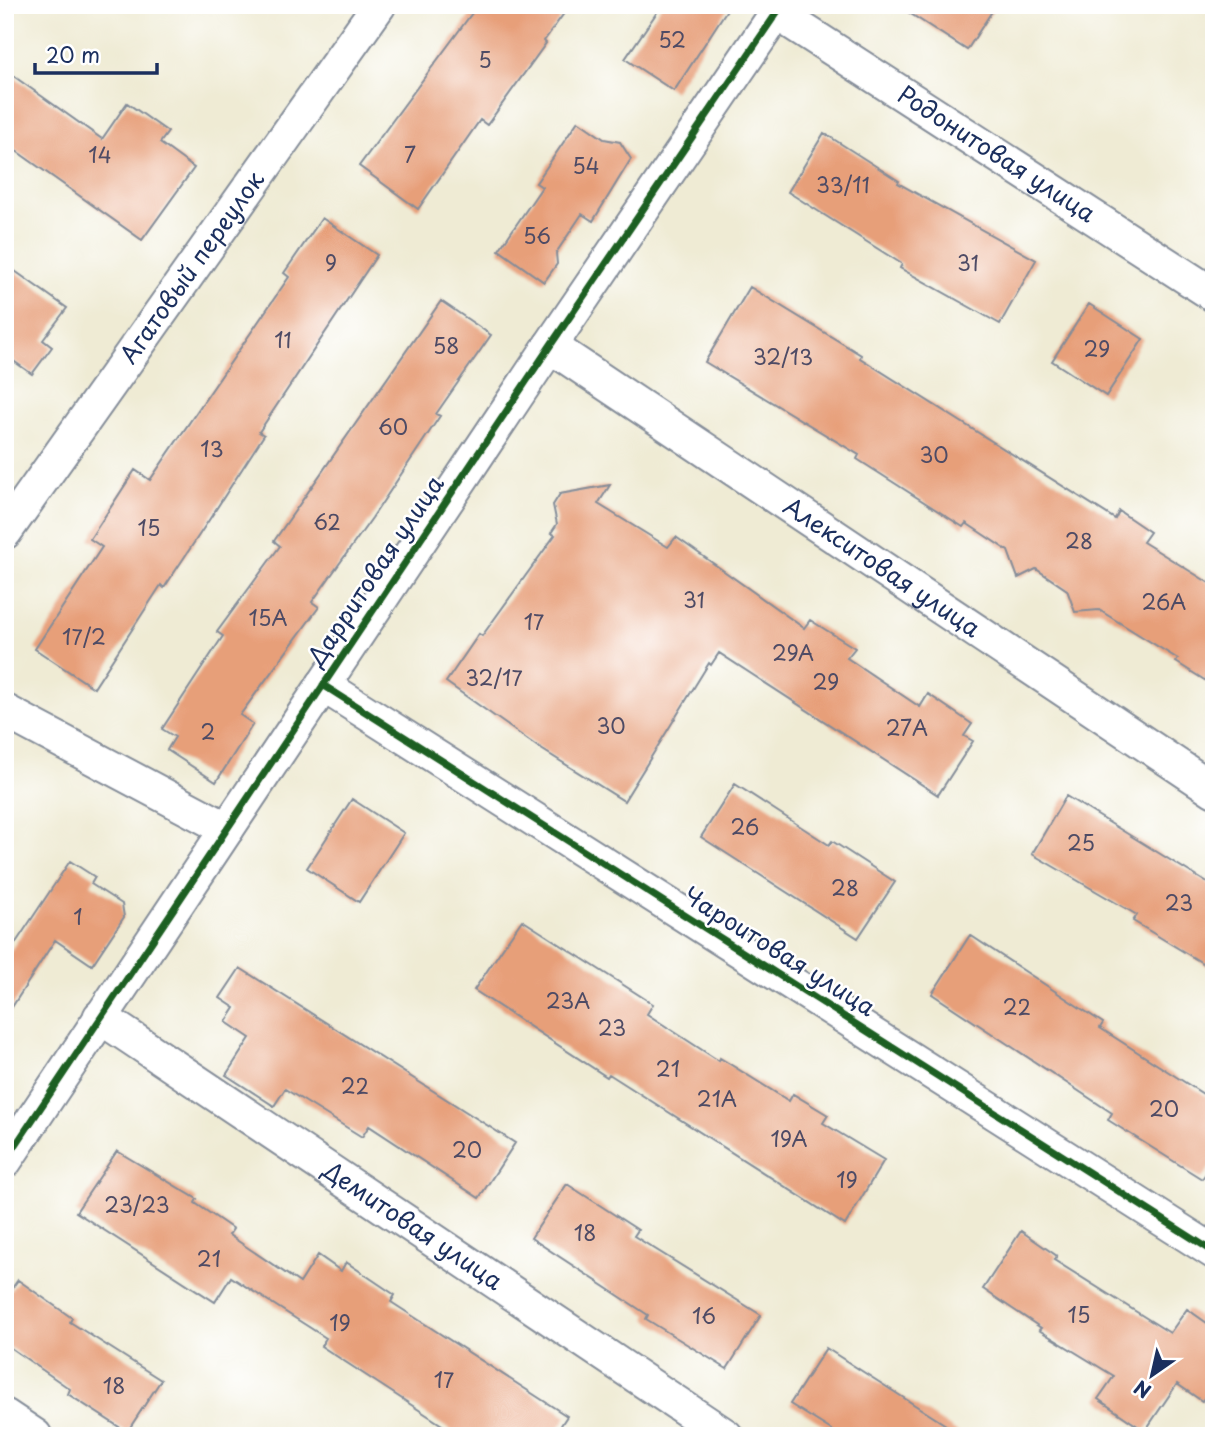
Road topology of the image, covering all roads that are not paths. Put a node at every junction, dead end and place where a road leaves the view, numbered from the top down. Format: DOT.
graph roads {
  1 [pos="379,5"];
  2 [pos="780,9"];
  3 [pos="1214,295"];
  4 [pos="550,346"];
  5 [pos="5,532"];
  6 [pos="323,685"];
  7 [pos="5,711"];
  8 [pos="1214,790"];
  9 [pos="227,829"];
  10 [pos="100,1017"];
  11 [pos="5,1161"];
  12 [pos="1214,1252"];
  13 [pos="5,1416"];
  14 [pos="35,1436"];
  15 [pos="726,1436"];
  1 -- 5 [label="street, Агатовый переулок"];
  2 -- 3 [label="street, Родонитовая улица"];
  2 -- 4 [label="street, Дарритовая улица"];
  4 -- 6 [label="street, Дарритовая улица"];
  4 -- 8 [label="street, Алекситовая улица"];
  6 -- 9 [label="street, Дарритовая улица"];
  6 -- 12 [label="street, Чароитовая улица"];
  7 -- 9 [label="street"];
  9 -- 10 [label="street, Дарритовая улица"];
  10 -- 11 [label="street, Дарритовая улица"];
  10 -- 15 [label="street, Демитовая улица"];
  13 -- 14 [label="street"];
}
